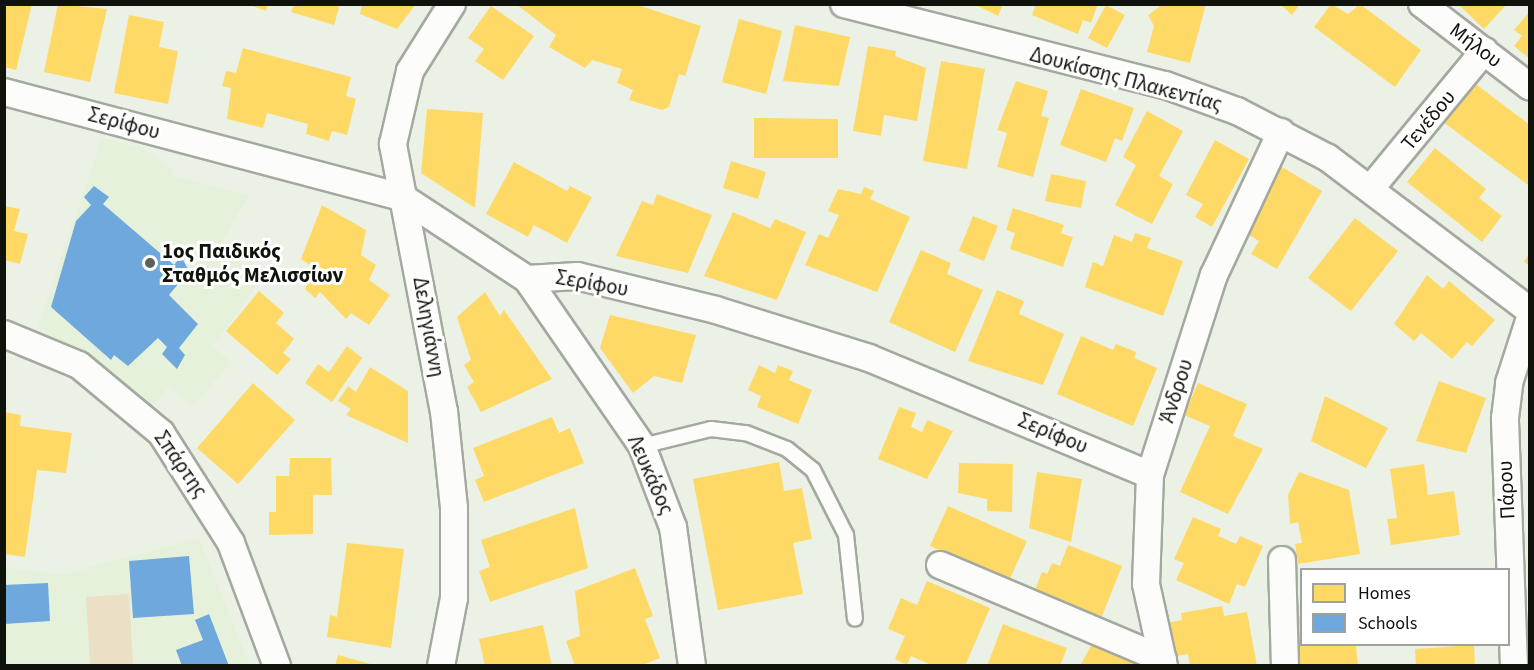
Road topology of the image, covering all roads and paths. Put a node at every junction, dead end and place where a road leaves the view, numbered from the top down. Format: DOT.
graph roads {
  1 [pos="452,4"];
  2 [pos="844,4"];
  3 [pos="1422,4"];
  4 [pos="1484,51"];
  5 [pos="1530,87"];
  6 [pos="4,92"];
  7 [pos="1281,132"];
  8 [pos="1371,188"];
  9 [pos="402,197"];
  10 [pos="527,279"];
  11 [pos="1530,310"];
  12 [pos="1530,318"];
  13 [pos="4,334"];
  14 [pos="642,446"];
  15 [pos="1150,475"];
  16 [pos="1282,560"];
  17 [pos="940,565"];
  18 [pos="855,619"];
  19 [pos="1163,662"];
  20 [pos="278,666"];
  21 [pos="441,666"];
  22 [pos="692,666"];
  23 [pos="1285,666"];
  24 [pos="1514,666"];
  1 -- 9 [label="street, Δεληγιάννη"];
  2 -- 7 [label="street, Δουκίσσης Πλακεντίας"];
  3 -- 4 [label="street, Μήλου"];
  4 -- 5 [label="street, Μήλου"];
  4 -- 8 [label="street, Τενέδου"];
  6 -- 9 [label="street, Σερίφου"];
  7 -- 8 [label="street, Δουκίσσης Πλακεντίας"];
  7 -- 15 [label="street, Άνδρου"];
  8 -- 11 [label="street, Δουκίσσης Πλακεντίας"];
  9 -- 10 [label="street, Σερίφου"];
  9 -- 21 [label="street, Δεληγιάννη"];
  10 -- 14 [label="street, Λευκάδος"];
  10 -- 15 [label="street, Σερίφου"];
  12 -- 24 [label="street, Πάρου"];
  13 -- 20 [label="street, Σπάρτης"];
  14 -- 18 [label="lane"];
  14 -- 22 [label="street, Λευκάδος"];
  15 -- 19 [label="street, Άνδρου"];
  16 -- 23 [label="street"];
  17 -- 19 [label="street"];
}
